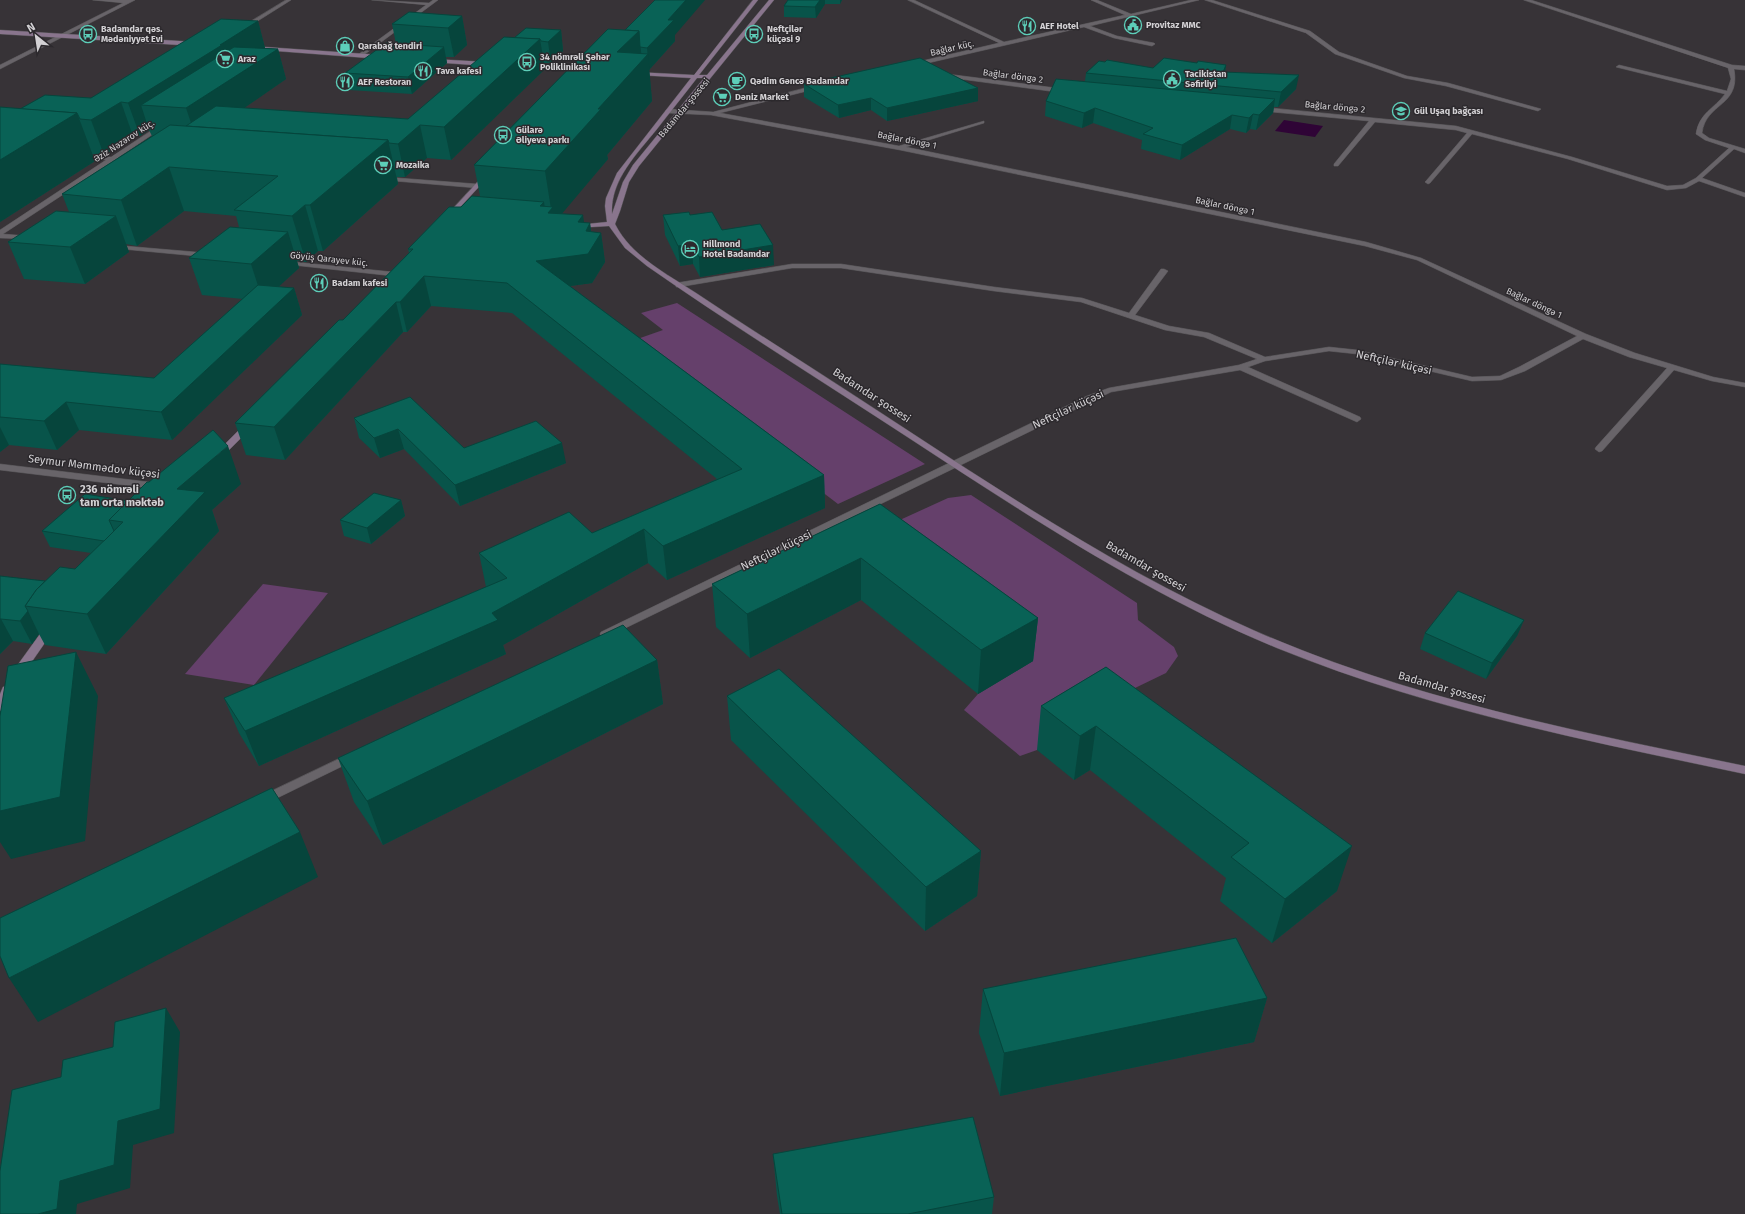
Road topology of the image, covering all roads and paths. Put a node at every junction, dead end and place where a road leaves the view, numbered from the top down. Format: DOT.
graph roads {
  1 [pos="95,0"];
  2 [pos="288,0"];
  3 [pos="374,0"];
  4 [pos="436,0"];
  5 [pos="756,0"];
  6 [pos="772,0"];
  7 [pos="910,0"];
  8 [pos="1093,0"];
  9 [pos="1197,0"];
  10 [pos="1207,0"];
  11 [pos="1526,0"];
  12 [pos="132,1"];
  13 [pos="430,4"];
  14 [pos="1130,15"];
  15 [pos="1086,26"];
  16 [pos="0,32"];
  17 [pos="235,33"];
  18 [pos="62,36"];
  19 [pos="200,44"];
  20 [pos="1004,44"];
  21 [pos="1152,44"];
  22 [pos="261,48"];
  23 [pos="277,50"];
  24 [pos="361,55"];
  25 [pos="385,57"];
  26 [pos="265,58"];
  27 [pos="424,60"];
  28 [pos="493,64"];
  29 [pos="917,64"];
  30 [pos="521,66"];
  31 [pos="910,66"];
  32 [pos="0,67"];
  33 [pos="1619,67"];
  34 [pos="1731,67"];
  35 [pos="1745,68"];
  36 [pos="928,69"];
  37 [pos="632,72"];
  38 [pos="581,73"];
  39 [pos="939,74"];
  40 [pos="696,76"];
  41 [pos="709,77"];
  42 [pos="823,86"];
  43 [pos="1074,92"];
  44 [pos="1730,93"];
  45 [pos="1255,108"];
  46 [pos="1538,109"];
  47 [pos="668,111"];
  48 [pos="681,111"];
  49 [pos="711,113"];
  50 [pos="1374,119"];
  51 [pos="170,121"];
  52 [pos="982,122"];
  53 [pos="1471,132"];
  54 [pos="900,148"];
  55 [pos="1733,148"];
  56 [pos="1745,151"];
  57 [pos="74,155"];
  58 [pos="113,159"];
  59 [pos="136,160"];
  60 [pos="1336,165"];
  61 [pos="493,169"];
  62 [pos="376,178"];
  63 [pos="1698,179"];
  64 [pos="1428,182"];
  65 [pos="477,186"];
  66 [pos="1745,195"];
  67 [pos="448,220"];
  68 [pos="611,224"];
  69 [pos="567,227"];
  70 [pos="0,234"];
  71 [pos="38,239"];
  72 [pos="108,246"];
  73 [pos="216,256"];
  74 [pos="277,262"];
  75 [pos="1164,271"];
  76 [pos="393,274"];
  77 [pos="679,285"];
  78 [pos="1130,316"];
  79 [pos="1583,336"];
  80 [pos="1264,359"];
  81 [pos="1242,367"];
  82 [pos="1671,368"];
  83 [pos="1745,385"];
  84 [pos="256,417"];
  85 [pos="1357,418"];
  86 [pos="1599,449"];
  87 [pos="955,463"];
  88 [pos="211,464"];
  89 [pos="0,467"];
  90 [pos="163,487"];
  91 [pos="57,621"];
  92 [pos="594,639"];
  93 [pos="0,707"];
  94 [pos="358,754"];
  95 [pos="1745,770"];
  96 [pos="253,805"];
  1 -- 12 [label="street"];
  2 -- 17 [label="street"];
  3 -- 13 [label="street"];
  4 -- 13 [label="street"];
  5 -- 40 [label="main road, Badamdar şossesi"];
  6 -- 41 [label="main road, Badamdar şossesi"];
  7 -- 20 [label="street"];
  8 -- 14 [label="street"];
  9 -- 14 [label="street, Bağlar küç."];
  10 -- 46 [label="street"];
  11 -- 34 [label="street"];
  12 -- 18 [label="street"];
  13 -- 24 [label="street"];
  14 -- 15 [label="street, Bağlar küç."];
  15 -- 20 [label="street, Bağlar küç."];
  15 -- 21 [label="street"];
  16 -- 18 [label="main road"];
  18 -- 19 [label="main road"];
  18 -- 32 [label="street"];
  20 -- 29 [label="street, Bağlar küç."];
  22 -- 23 [label="main road"];
  23 -- 24 [label="main road"];
  23 -- 26 [label="street"];
  24 -- 25 [label="main road"];
  27 -- 28 [label="main road"];
  29 -- 31 [label="street, Bağlar küç."];
  29 -- 36 [label="street"];
  30 -- 38 [label="main road"];
  33 -- 44 [label="street"];
  34 -- 35 [label="street"];
  34 -- 44 [label="street"];
  37 -- 40 [label="main road"];
  39 -- 43 [label="street, Bağlar döngə 2"];
  40 -- 41 [label="main road"];
  40 -- 47 [label="main road, Badamdar şossesi"];
  41 -- 48 [label="main road, Badamdar şossesi"];
  42 -- 49 [label="street"];
  44 -- 55 [label="street"];
  45 -- 50 [label="street, Bağlar döngə 2"];
  47 -- 48 [label="street, Bağlar döngə 1"];
  47 -- 68 [label="main road, Badamdar şossesi"];
  48 -- 49 [label="street, Bağlar döngə 1"];
  48 -- 68 [label="main road, Badamdar şossesi"];
  49 -- 54 [label="street, Bağlar döngə 1"];
  50 -- 53 [label="street, Bağlar döngə 2"];
  50 -- 60 [label="street"];
  51 -- 58 [label="street, Əziz Nəzərov küç."];
  52 -- 54 [label="street"];
  53 -- 63 [label="street, Bağlar döngə 2"];
  53 -- 64 [label="street"];
  54 -- 79 [label="street, Bağlar döngə 1"];
  55 -- 56 [label="street"];
  55 -- 63 [label="street, Bağlar döngə 2"];
  57 -- 58 [label="street"];
  58 -- 59 [label="street"];
  58 -- 70 [label="street, Əziz Nəzərov küç."];
  61 -- 65 [label="main road"];
  62 -- 65 [label="street"];
  63 -- 66 [label="street"];
  65 -- 67 [label="main road"];
  68 -- 69 [label="main road"];
  68 -- 77 [label="main road, Badamdar şossesi"];
  70 -- 71 [label="street"];
  72 -- 73 [label="street"];
  74 -- 76 [label="street, Göyüş Qarayev küç."];
  75 -- 78 [label="street"];
  77 -- 78 [label="street"];
  77 -- 87 [label="main road, Badamdar şossesi"];
  78 -- 80 [label="street"];
  79 -- 80 [label="street, Neftçilər küçəsi"];
  79 -- 82 [label="street, Bağlar döngə 1"];
  80 -- 81 [label="street, Neftçilər küçəsi"];
  81 -- 85 [label="street"];
  81 -- 87 [label="street, Neftçilər küçəsi"];
  82 -- 83 [label="street, Bağlar döngə 1"];
  82 -- 86 [label="street"];
  84 -- 88 [label="main road"];
  87 -- 92 [label="street, Neftçilər küçəsi"];
  87 -- 95 [label="main road, Badamdar şossesi"];
  89 -- 90 [label="street, Seymur Məmmədov küçəsi"];
  91 -- 93 [label="main road"];
  94 -- 96 [label="street"];
}
